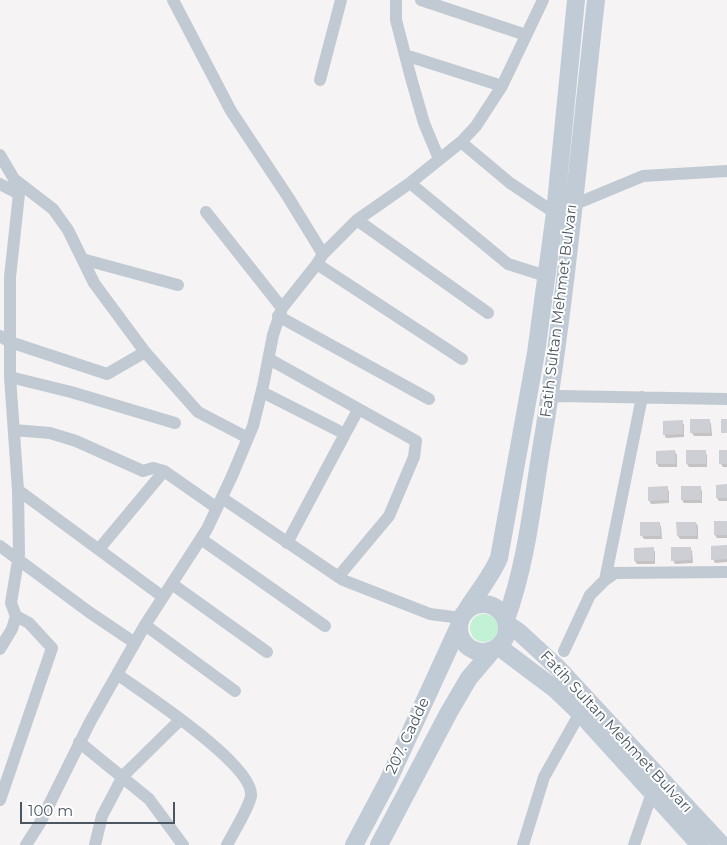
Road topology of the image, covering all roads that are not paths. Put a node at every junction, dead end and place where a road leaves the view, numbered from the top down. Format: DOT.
graph roads {
  1 [pos="173,0"];
  2 [pos="341,0"];
  3 [pos="396,0"];
  4 [pos="421,0"];
  5 [pos="543,0"];
  6 [pos="576,0"];
  7 [pos="596,0"];
  8 [pos="526,35"];
  9 [pos="405,55"];
  10 [pos="320,80"];
  11 [pos="502,86"];
  12 [pos="461,142"];
  13 [pos="0,155"];
  14 [pos="439,159"];
  15 [pos="727,171"];
  16 [pos="14,178"];
  17 [pos="0,184"];
  18 [pos="410,184"];
  19 [pos="18,194"];
  20 [pos="573,205"];
  21 [pos="206,212"];
  22 [pos="555,212"];
  23 [pos="358,220"];
  24 [pos="82,259"];
  25 [pos="320,259"];
  26 [pos="5,274"];
  27 [pos="546,276"];
  28 [pos="178,285"];
  29 [pos="280,312"];
  30 [pos="488,313"];
  31 [pos="5,339"];
  32 [pos="145,352"];
  33 [pos="269,359"];
  34 [pos="462,359"];
  35 [pos="10,377"];
  36 [pos="262,392"];
  37 [pos="642,397"];
  38 [pos="550,398"];
  39 [pos="429,399"];
  40 [pos="727,399"];
  41 [pos="0,408"];
  42 [pos="358,410"];
  43 [pos="13,415"];
  44 [pos="175,423"];
  45 [pos="14,430"];
  46 [pos="345,434"];
  47 [pos="248,438"];
  48 [pos="164,471"];
  49 [pos="18,490"];
  50 [pos="219,503"];
  51 [pos="201,539"];
  52 [pos="288,543"];
  53 [pos="0,546"];
  54 [pos="99,549"];
  55 [pos="18,559"];
  56 [pos="727,572"];
  57 [pos="338,577"];
  58 [pos="605,580"];
  59 [pos="172,584"];
  60 [pos="0,595"];
  61 [pos="163,597"];
  62 [pos="11,604"];
  63 [pos="16,616"];
  64 [pos="462,618"];
  65 [pos="506,622"];
  66 [pos="145,626"];
  67 [pos="325,626"];
  68 [pos="135,643"];
  69 [pos="0,649"];
  70 [pos="495,649"];
  71 [pos="564,651"];
  72 [pos="267,652"];
  73 [pos="117,674"];
  74 [pos="235,691"];
  75 [pos="580,713"];
  76 [pos="180,720"];
  77 [pos="79,742"];
  78 [pos="123,776"];
  79 [pos="652,793"];
  80 [pos="0,800"];
  81 [pos="26,845"];
  82 [pos="95,845"];
  83 [pos="183,845"];
  84 [pos="227,845"];
  85 [pos="354,845"];
  86 [pos="379,845"];
  87 [pos="523,845"];
  88 [pos="634,845"];
  89 [pos="700,845"];
  90 [pos="722,845"];
  1 -- 25 [label="street"];
  2 -- 10 [label="street"];
  3 -- 9 [label="street"];
  4 -- 8 [label="street"];
  5 -- 8 [label="street"];
  6 -- 22 [label="main road, Fatih Sultan Mehmet Bulvarı"];
  7 -- 20 [label="main road, Fatih Sultan Mehmet Bulvarı"];
  8 -- 11 [label="street"];
  9 -- 11 [label="street"];
  9 -- 14 [label="street"];
  11 -- 12 [label="street"];
  12 -- 14 [label="street"];
  12 -- 22 [label="street"];
  13 -- 16 [label="street"];
  14 -- 18 [label="street"];
  15 -- 20 [label="street"];
  16 -- 19 [label="street"];
  16 -- 24 [label="street"];
  17 -- 19 [label="street"];
  18 -- 23 [label="street"];
  18 -- 27 [label="street"];
  19 -- 26 [label="street"];
  20 -- 38 [label="main road, Fatih Sultan Mehmet Bulvarı"];
  21 -- 29 [label="street"];
  22 -- 27 [label="main road, Fatih Sultan Mehmet Bulvarı"];
  23 -- 25 [label="street"];
  23 -- 30 [label="street"];
  24 -- 28 [label="street"];
  24 -- 32 [label="street"];
  25 -- 29 [label="street"];
  25 -- 34 [label="street"];
  26 -- 31 [label="street"];
  27 -- 64 [label="main road, Fatih Sultan Mehmet Bulvarı"];
  29 -- 33 [label="street"];
  29 -- 39 [label="street"];
  31 -- 32 [label="street"];
  31 -- 35 [label="street"];
  32 -- 47 [label="street"];
  33 -- 36 [label="street"];
  33 -- 42 [label="street"];
  35 -- 43 [label="street"];
  35 -- 44 [label="street"];
  36 -- 46 [label="street"];
  36 -- 47 [label="street"];
  37 -- 38 [label="street"];
  37 -- 40 [label="street"];
  37 -- 58 [label="street"];
  38 -- 65 [label="main road, Fatih Sultan Mehmet Bulvarı"];
  41 -- 43 [label="street"];
  42 -- 46 [label="street"];
  42 -- 57 [label="street"];
  43 -- 45 [label="street"];
  45 -- 48 [label="street"];
  45 -- 49 [label="street"];
  46 -- 52 [label="street"];
  47 -- 50 [label="street"];
  48 -- 50 [label="street"];
  48 -- 54 [label="street"];
  49 -- 54 [label="street"];
  49 -- 55 [label="street"];
  50 -- 51 [label="street"];
  50 -- 52 [label="street"];
  51 -- 59 [label="street"];
  51 -- 67 [label="street"];
  52 -- 57 [label="street"];
  53 -- 55 [label="street"];
  54 -- 61 [label="street"];
  55 -- 62 [label="street"];
  55 -- 68 [label="street"];
  56 -- 58 [label="street"];
  57 -- 64 [label="street"];
  58 -- 71 [label="street"];
  59 -- 61 [label="street"];
  59 -- 72 [label="street"];
  60 -- 62 [label="street"];
  61 -- 66 [label="street"];
  62 -- 63 [label="street"];
  63 -- 69 [label="street"];
  63 -- 80 [label="street"];
  64 -- 65 [label="main road"];
  64 -- 70 [label="main road"];
  64 -- 85 [label="main road, 207. Cadde"];
  65 -- 70 [label="main road"];
  65 -- 90 [label="main road, Fatih Sultan Mehmet Bulvarı"];
  66 -- 68 [label="street"];
  66 -- 74 [label="street"];
  68 -- 73 [label="street"];
  70 -- 75 [label="main road, Fatih Sultan Mehmet Bulvarı"];
  70 -- 86 [label="main road, 207. Cadde"];
  73 -- 76 [label="street"];
  73 -- 77 [label="street"];
  75 -- 79 [label="main road, Fatih Sultan Mehmet Bulvarı"];
  75 -- 87 [label="street"];
  76 -- 78 [label="street"];
  76 -- 84 [label="street"];
  77 -- 78 [label="street"];
  77 -- 81 [label="street"];
  78 -- 82 [label="street"];
  78 -- 83 [label="street"];
  79 -- 88 [label="street"];
  79 -- 89 [label="main road, Fatih Sultan Mehmet Bulvarı"];
}
